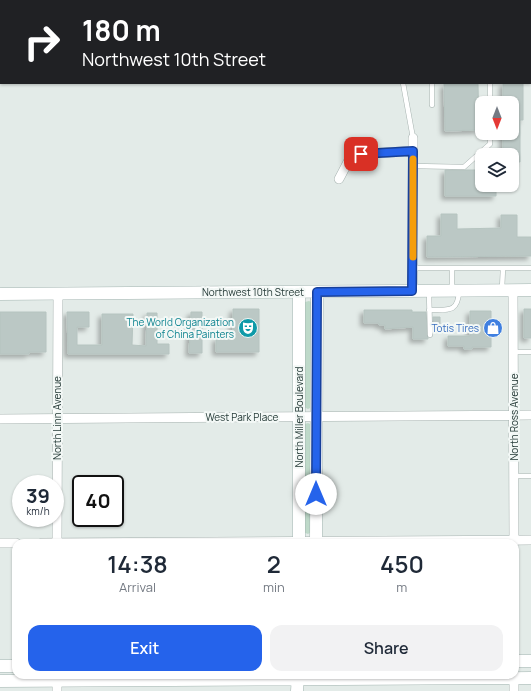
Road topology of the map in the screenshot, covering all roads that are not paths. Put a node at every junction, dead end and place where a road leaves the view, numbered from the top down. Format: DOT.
graph roads {
  1 [pos="403,84"];
  2 [pos="432,84"];
  3 [pos="490,84"];
  4 [pos="490,96"];
  5 [pos="432,105"];
  6 [pos="413,138"];
  7 [pos="490,140"];
  8 [pos="413,151"];
  9 [pos="413,166"];
  10 [pos="339,179"];
  11 [pos="413,268"];
  12 [pos="452,268"];
  13 [pos="503,268"];
  14 [pos="531,268"];
  15 [pos="508,290"];
  16 [pos="531,290"];
  17 [pos="412,291"];
  18 [pos="429,291"];
  19 [pos="456,291"];
  20 [pos="300,292"];
  21 [pos="317,292"];
  22 [pos="0,294"];
  23 [pos="58,294"];
  24 [pos="429,310"];
  25 [pos="430,335"];
  26 [pos="514,352"];
  27 [pos="531,352"];
  28 [pos="531,414"];
  29 [pos="514,415"];
  30 [pos="299,416"];
  31 [pos="317,416"];
  32 [pos="57,418"];
  33 [pos="0,419"];
  34 [pos="513,476"];
  35 [pos="531,476"];
  36 [pos="57,539"];
  37 [pos="299,539"];
  38 [pos="316,539"];
  39 [pos="514,539"];
  40 [pos="531,540"];
  41 [pos="519,541"];
  42 [pos="0,543"];
  43 [pos="12,543"];
  44 [pos="519,660"];
  45 [pos="531,661"];
  46 [pos="0,666"];
  47 [pos="12,666"];
  48 [pos="519,677"];
  49 [pos="531,678"];
  50 [pos="434,679"];
  51 [pos="514,679"];
  52 [pos="0,681"];
  53 [pos="57,682"];
  54 [pos="298,682"];
  55 [pos="315,682"];
  56 [pos="514,691"];
  1 -- 6 [label="lane"];
  2 -- 5 [label="lane"];
  3 -- 4 [label="lane"];
  6 -- 8 [label="street"];
  7 -- 9 [label="lane"];
  8 -- 9 [label="street"];
  8 -- 10 [label="street"];
  9 -- 11 [label="street"];
  11 -- 12 [label="lane"];
  11 -- 17 [label="street"];
  12 -- 13 [label="lane"];
  12 -- 19 [label="lane"];
  13 -- 14 [label="lane"];
  13 -- 15 [label="lane"];
  15 -- 16 [label="street, Northwest 10th Street"];
  15 -- 19 [label="street, Northwest 10th Street"];
  15 -- 26 [label="street, North Ross Avenue"];
  17 -- 18 [label="street, Northwest 10th Street"];
  17 -- 21 [label="street, Northwest 10th Street"];
  18 -- 19 [label="street, Northwest 10th Street"];
  18 -- 24 [label="lane"];
  19 -- 24 [label="lane"];
  20 -- 21 [label="street, Northwest 10th Street"];
  20 -- 23 [label="street, Northwest 10th Street"];
  20 -- 30 [label="street, North Miller Boulevard"];
  21 -- 31 [label="street, North Miller Boulevard"];
  22 -- 23 [label="street, Northwest 10th Street"];
  23 -- 32 [label="street, North Linn Avenue"];
  24 -- 25 [label="lane"];
  26 -- 27 [label="lane"];
  26 -- 29 [label="street, North Ross Avenue"];
  28 -- 29 [label="street, West Park Place"];
  29 -- 31 [label="street, West Park Place"];
  29 -- 34 [label="street, North Ross Avenue"];
  30 -- 31 [label="street, West Park Place"];
  30 -- 32 [label="street, West Park Place"];
  30 -- 37 [label="street, North Miller Boulevard"];
  31 -- 38 [label="street, North Miller Boulevard"];
  32 -- 33 [label="street, West Park Place"];
  32 -- 36 [label="street, North Linn Avenue"];
  34 -- 35 [label="lane"];
  34 -- 39 [label="street, North Ross Avenue"];
  40 -- 41 [label="street"];
  42 -- 43 [label="street"];
  44 -- 45 [label="street"];
  46 -- 47 [label="street"];
  48 -- 49 [label="street"];
  50 -- 55 [label="street"];
  51 -- 56 [label="street"];
  52 -- 53 [label="street"];
  53 -- 54 [label="street"];
  54 -- 55 [label="street"];
}
